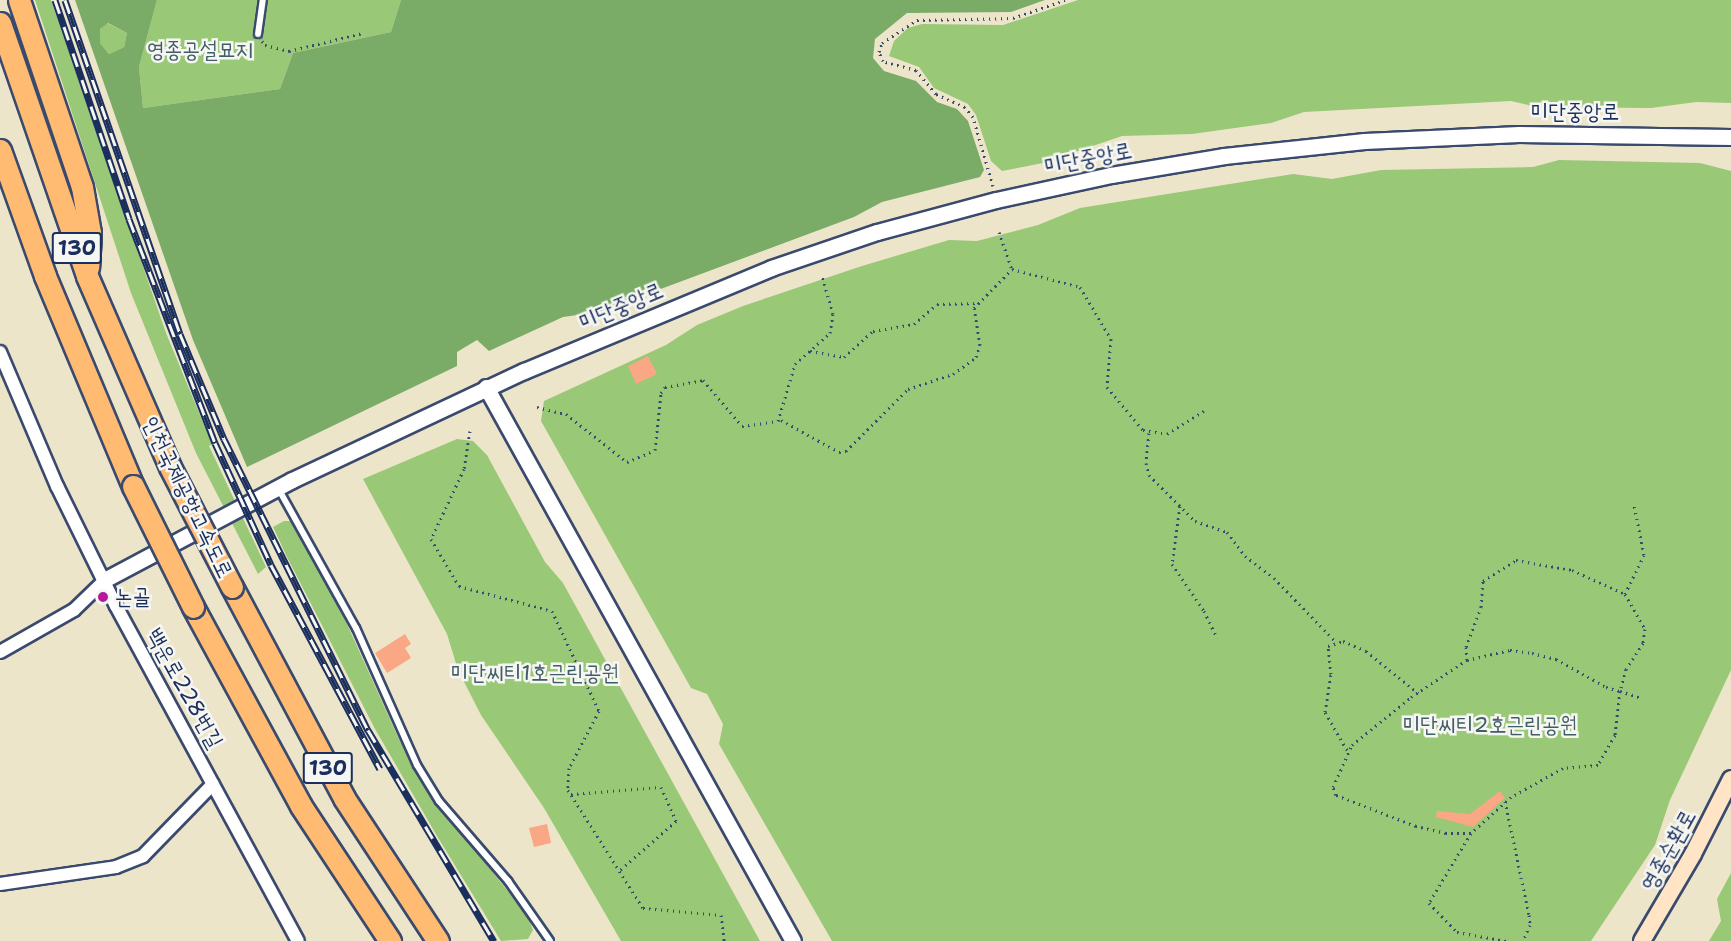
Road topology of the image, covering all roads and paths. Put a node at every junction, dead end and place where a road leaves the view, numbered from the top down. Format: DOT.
graph roads {
  1 [pos="19,0"];
  2 [pos="263,0"];
  3 [pos="1065,0"];
  4 [pos="0,23"];
  5 [pos="363,33"];
  6 [pos="258,34"];
  7 [pos="1731,137"];
  8 [pos="0,150"];
  9 [pos="996,200"];
  10 [pos="999,232"];
  11 [pos="1011,269"];
  12 [pos="87,276"];
  13 [pos="822,276"];
  14 [pos="977,303"];
  15 [pos="810,351"];
  16 [pos="0,352"];
  17 [pos="486,387"];
  18 [pos="537,407"];
  19 [pos="1205,410"];
  20 [pos="781,420"];
  21 [pos="470,431"];
  22 [pos="1149,433"];
  23 [pos="277,487"];
  24 [pos="1634,505"];
  25 [pos="1180,506"];
  26 [pos="106,579"];
  27 [pos="1625,594"];
  28 [pos="1217,638"];
  29 [pos="1335,641"];
  30 [pos="0,652"];
  31 [pos="1467,660"];
  32 [pos="1620,691"];
  33 [pos="1418,693"];
  34 [pos="1641,698"];
  35 [pos="1347,750"];
  36 [pos="1731,779"];
  37 [pos="213,784"];
  38 [pos="571,794"];
  39 [pos="1505,801"];
  40 [pos="1472,833"];
  41 [pos="619,871"];
  42 [pos="0,884"];
  43 [pos="298,941"];
  44 [pos="390,941"];
  45 [pos="438,941"];
  46 [pos="548,941"];
  47 [pos="724,941"];
  48 [pos="794,941"];
  49 [pos="1508,941"];
  50 [pos="1523,941"];
  51 [pos="1642,941"];
  1 -- 12 [label="highway"];
  2 -- 6 [label="lane"];
  3 -- 9 [label="path"];
  4 -- 12 [label="highway, 인천국제공항고속도로 / 130"];
  5 -- 6 [label="path"];
  7 -- 9 [label="street, 미단중앙로"];
  8 -- 44 [label="highway, 인천국제공항고속도로 / 130, bridge"];
  9 -- 17 [label="street, 미단중앙로"];
  10 -- 11 [label="path"];
  11 -- 14 [label="path"];
  11 -- 22 [label="path"];
  12 -- 45 [label="highway, 인천국제공항고속도로 / 130, bridge"];
  13 -- 15 [label="path"];
  14 -- 15 [label="path"];
  14 -- 20 [label="path"];
  15 -- 20 [label="path"];
  16 -- 26 [label="street, 백운로228번길"];
  17 -- 23 [label="street, 미단중앙로"];
  17 -- 48 [label="street"];
  18 -- 20 [label="path"];
  19 -- 22 [label="path"];
  21 -- 38 [label="path"];
  22 -- 25 [label="path"];
  23 -- 26 [label="street, 미단중앙로"];
  23 -- 46 [label="lane"];
  24 -- 27 [label="path"];
  25 -- 28 [label="path"];
  25 -- 29 [label="path"];
  26 -- 30 [label="street"];
  26 -- 37 [label="street, 백운로228번길"];
  27 -- 31 [label="path"];
  27 -- 32 [label="path"];
  29 -- 33 [label="path"];
  29 -- 35 [label="path"];
  31 -- 32 [label="path"];
  31 -- 33 [label="path"];
  32 -- 34 [label="path"];
  32 -- 39 [label="path"];
  33 -- 35 [label="path"];
  35 -- 40 [label="path"];
  36 -- 51 [label="main road, 영종순환로"];
  37 -- 42 [label="street"];
  37 -- 43 [label="street, 백운로228번길"];
  38 -- 41 [label="path"];
  38 -- 41 [label="path"];
  39 -- 40 [label="path"];
  39 -- 50 [label="path"];
  40 -- 49 [label="path"];
  41 -- 47 [label="path"];
}
